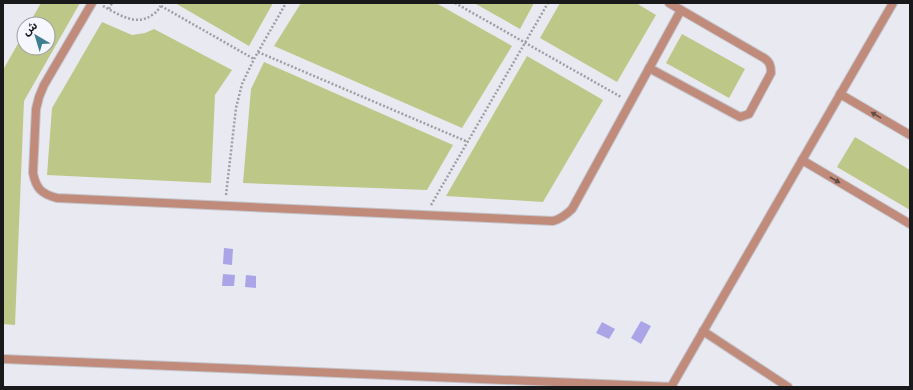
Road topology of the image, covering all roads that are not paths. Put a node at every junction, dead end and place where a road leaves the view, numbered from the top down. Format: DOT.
graph roads {
  1 [pos="92,3"];
  2 [pos="669,3"];
  3 [pos="893,3"];
  4 [pos="681,10"];
  5 [pos="649,68"];
  6 [pos="840,94"];
  7 [pos="910,135"];
  8 [pos="802,160"];
  9 [pos="910,224"];
  10 [pos="703,331"];
  11 [pos="3,359"];
  12 [pos="672,387"];
  13 [pos="788,387"];
  1 -- 5 [label="lane"];
  2 -- 4 [label="lane"];
  3 -- 6 [label="lane"];
  4 -- 5 [label="lane"];
  4 -- 5 [label="lane"];
  7 -- 6 [label="lane, one-way"];
  6 -- 8 [label="lane"];
  8 -- 9 [label="lane, one-way"];
  8 -- 10 [label="lane"];
  10 -- 12 [label="lane"];
  10 -- 13 [label="lane"];
  11 -- 12 [label="lane"];
}
